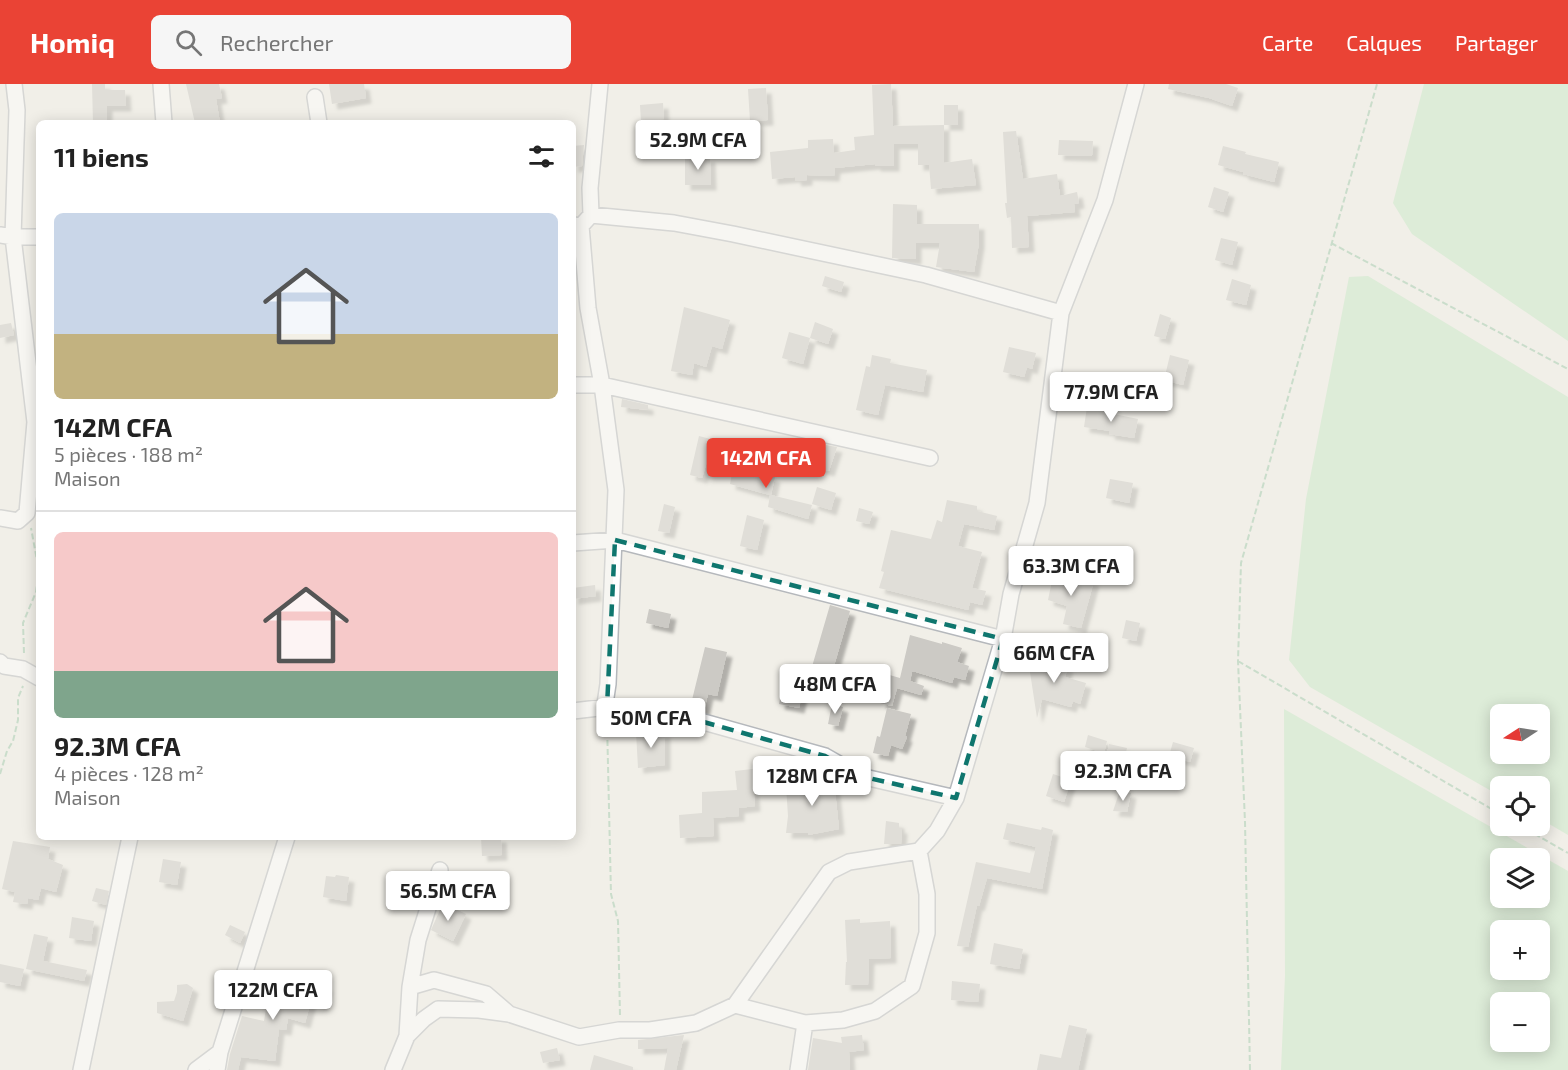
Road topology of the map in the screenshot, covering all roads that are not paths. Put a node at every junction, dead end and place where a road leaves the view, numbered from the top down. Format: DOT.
graph roads {
  1 [pos="14,84"];
  2 [pos="161,84"];
  3 [pos="600,84"];
  4 [pos="1136,84"];
  5 [pos="315,97"];
  6 [pos="164,120"];
  7 [pos="319,120"];
  8 [pos="582,222"];
  9 [pos="6,236"];
  10 [pos="36,237"];
  11 [pos="1061,313"];
  12 [pos="576,385"];
  13 [pos="602,385"];
  14 [pos="36,416"];
  15 [pos="36,431"];
  16 [pos="930,458"];
  17 [pos="0,518"];
  18 [pos="615,540"];
  19 [pos="576,543"];
  20 [pos="1003,639"];
  21 [pos="0,662"];
  22 [pos="36,676"];
  23 [pos="607,707"];
  24 [pos="576,711"];
  25 [pos="956,798"];
  26 [pos="129,840"];
  27 [pos="286,840"];
  28 [pos="919,851"];
  29 [pos="440,870"];
  30 [pos="410,987"];
  31 [pos="735,1005"];
  32 [pos="509,1014"];
  33 [pos="805,1023"];
  34 [pos="407,1036"];
  35 [pos="220,1052"];
  36 [pos="81,1070"];
  37 [pos="196,1070"];
  38 [pos="217,1070"];
  39 [pos="393,1070"];
  40 [pos="798,1070"];
  1 -- 9 [label="street"];
  2 -- 6 [label="street"];
  3 -- 8 [label="street"];
  4 -- 11 [label="street"];
  5 -- 7 [label="street"];
  8 -- 11 [label="street"];
  8 -- 13 [label="street"];
  9 -- 10 [label="street"];
  9 -- 14 [label="street"];
  11 -- 20 [label="street"];
  12 -- 13 [label="street"];
  13 -- 16 [label="street"];
  13 -- 18 [label="street"];
  15 -- 17 [label="street"];
  18 -- 19 [label="street"];
  18 -- 20 [label="street"];
  18 -- 23 [label="street"];
  20 -- 25 [label="street"];
  21 -- 22 [label="street"];
  23 -- 24 [label="street"];
  23 -- 25 [label="street"];
  25 -- 28 [label="street"];
  26 -- 36 [label="street"];
  27 -- 35 [label="street"];
  28 -- 31 [label="street"];
  28 -- 33 [label="street"];
  29 -- 30 [label="street"];
  30 -- 32 [label="street"];
  30 -- 34 [label="street"];
  31 -- 32 [label="street"];
  31 -- 33 [label="street"];
  32 -- 34 [label="street"];
  33 -- 40 [label="street"];
  34 -- 39 [label="street"];
  35 -- 37 [label="street"];
  35 -- 38 [label="street"];
}
